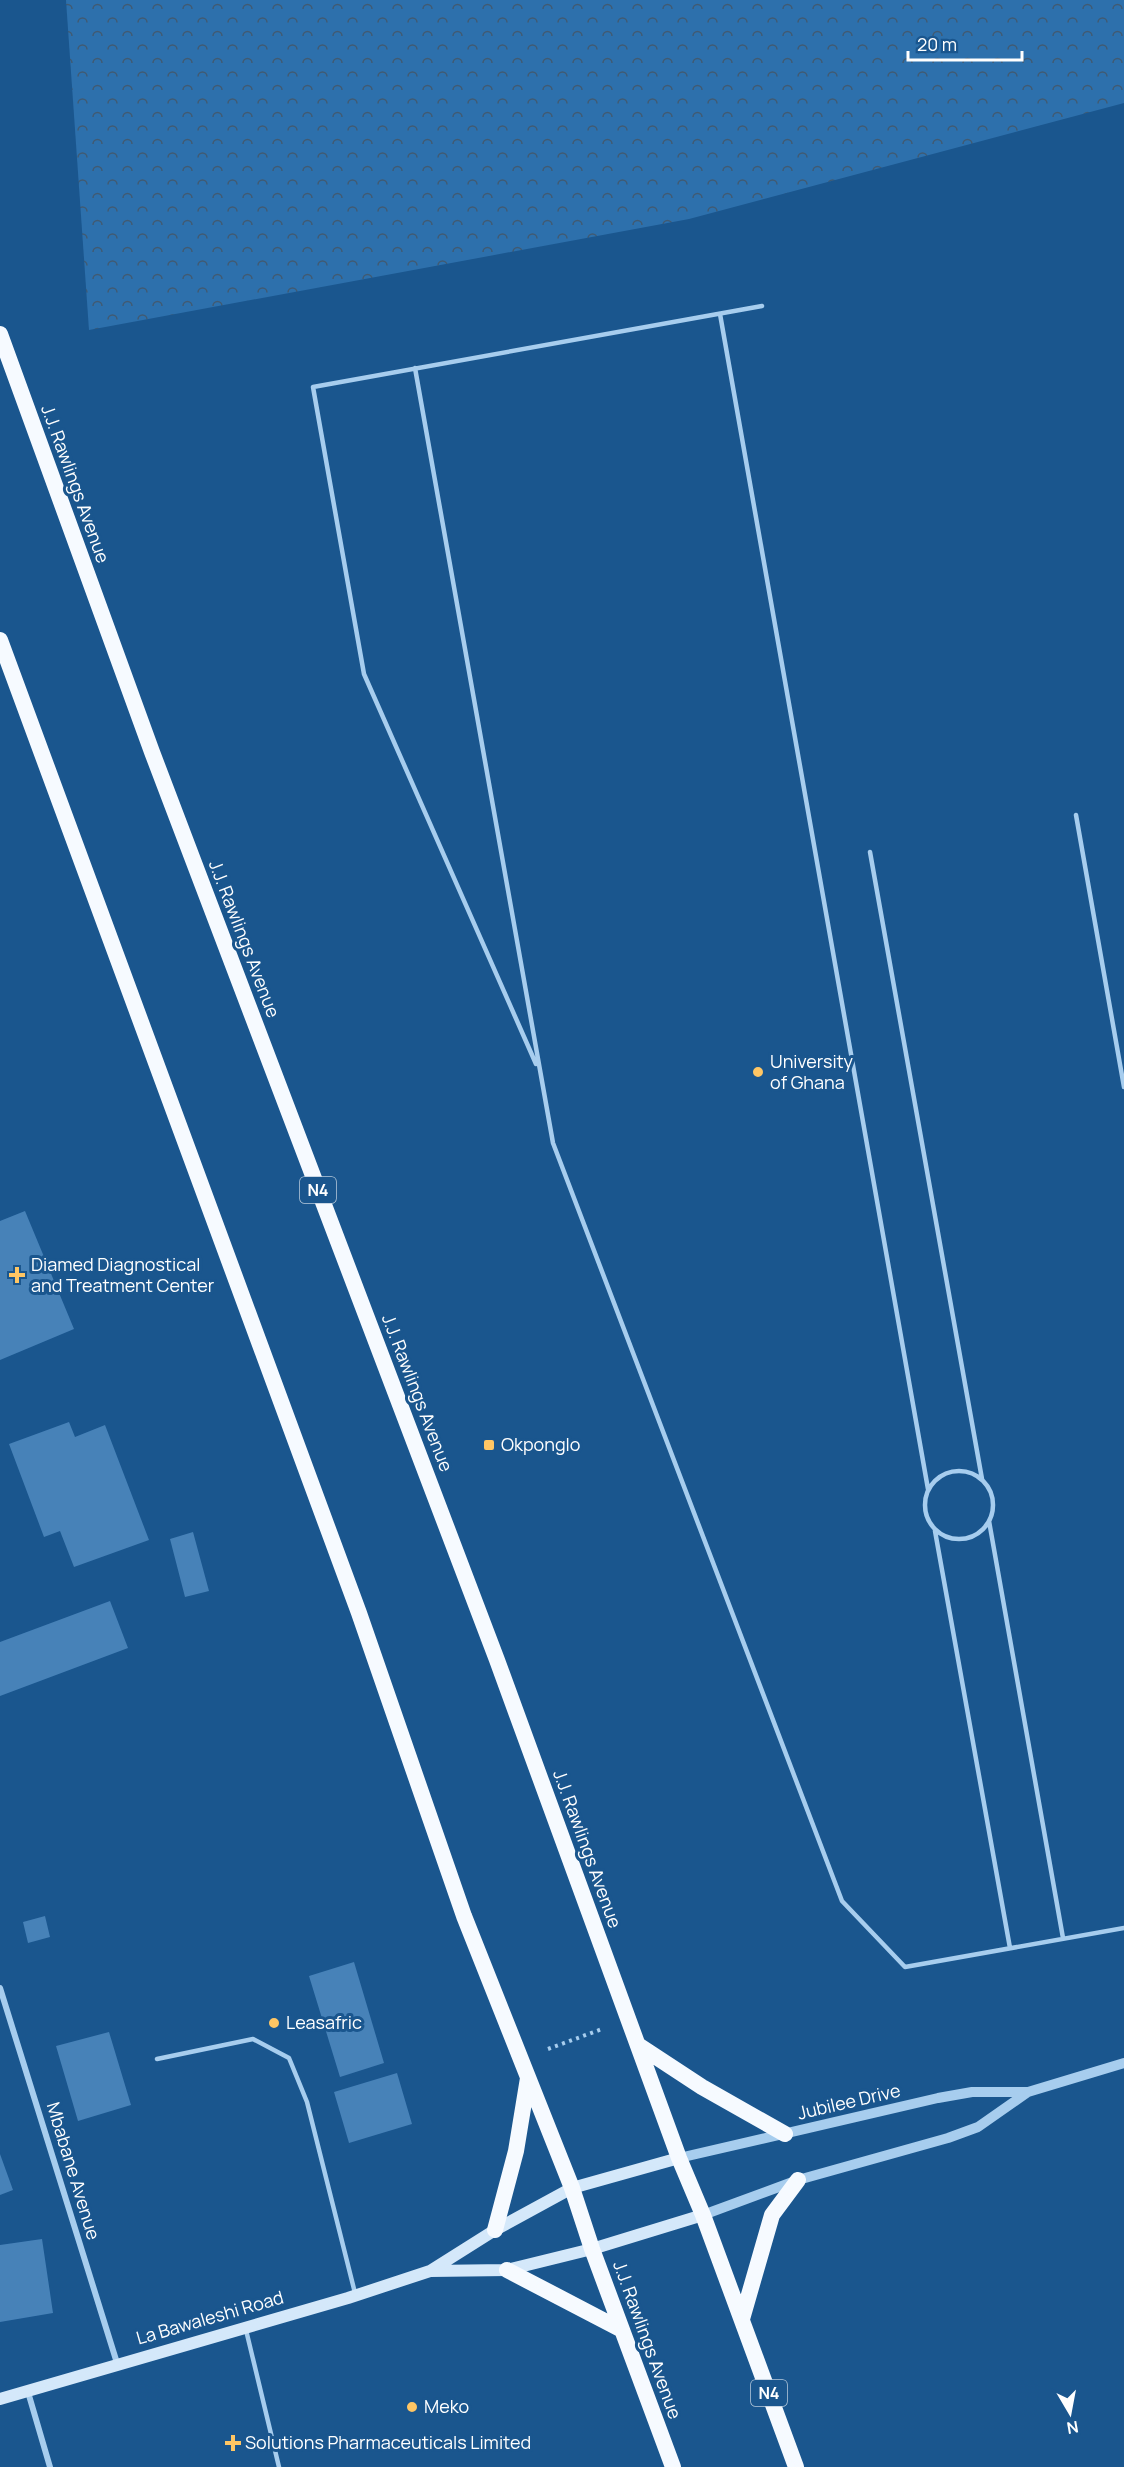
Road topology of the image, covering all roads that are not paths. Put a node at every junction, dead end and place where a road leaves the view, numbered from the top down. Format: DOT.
graph roads {
  1 [pos="762,306"];
  2 [pos="720,314"];
  3 [pos="0,334"];
  4 [pos="415,368"];
  5 [pos="0,640"];
  6 [pos="1076,815"];
  7 [pos="870,852"];
  8 [pos="540,1072"];
  9 [pos="1124,1087"];
  10 [pos="982,1479"];
  11 [pos="928,1489"];
  12 [pos="989,1521"];
  13 [pos="935,1531"];
  14 [pos="1124,1928"];
  15 [pos="1064,1938"];
  16 [pos="1010,1948"];
  17 [pos="0,1988"];
  18 [pos="638,2044"];
  19 [pos="158,2059"];
  20 [pos="1124,2063"];
  21 [pos="528,2077"];
  22 [pos="1028,2092"];
  23 [pos="785,2134"];
  24 [pos="679,2158"];
  25 [pos="798,2180"];
  26 [pos="572,2188"];
  27 [pos="703,2215"];
  28 [pos="495,2230"];
  29 [pos="592,2249"];
  30 [pos="507,2270"];
  31 [pos="430,2271"];
  32 [pos="356,2296"];
  33 [pos="742,2319"];
  34 [pos="246,2327"];
  35 [pos="622,2330"];
  36 [pos="117,2363"];
  37 [pos="28,2392"];
  38 [pos="0,2399"];
  39 [pos="50,2467"];
  40 [pos="279,2467"];
  41 [pos="673,2467"];
  42 [pos="796,2467"];
  1 -- 2 [label="lane"];
  2 -- 4 [label="lane"];
  2 -- 11 [label="lane"];
  3 -- 18 [label="highway, J.J. Rawlings Avenue / N4"];
  4 -- 8 [label="lane"];
  4 -- 8 [label="lane"];
  5 -- 21 [label="highway, J.J. Rawlings Avenue"];
  6 -- 9 [label="lane"];
  7 -- 10 [label="lane"];
  8 -- 16 [label="lane"];
  10 -- 11 [label="lane"];
  10 -- 12 [label="lane"];
  11 -- 13 [label="lane"];
  12 -- 13 [label="lane"];
  12 -- 15 [label="lane"];
  13 -- 16 [label="lane"];
  14 -- 15 [label="lane"];
  15 -- 16 [label="lane"];
  17 -- 36 [label="street, Mbabane Avenue"];
  18 -- 23 [label="highway"];
  18 -- 24 [label="highway, J.J. Rawlings Avenue / N4"];
  19 -- 32 [label="lane"];
  20 -- 22 [label="street, Jubilee Drive"];
  21 -- 26 [label="highway, J.J. Rawlings Avenue"];
  21 -- 28 [label="highway"];
  22 -- 23 [label="street, Jubilee Drive"];
  22 -- 25 [label="street, Jubilee Drive"];
  23 -- 24 [label="street, Jubilee Drive"];
  24 -- 26 [label="main road, La Bawaleshi Road"];
  24 -- 27 [label="highway, J.J. Rawlings Avenue / N4"];
  25 -- 27 [label="street, Jubilee Drive"];
  25 -- 33 [label="highway"];
  26 -- 28 [label="main road, La Bawaleshi Road"];
  26 -- 29 [label="highway, J.J. Rawlings Avenue"];
  27 -- 29 [label="main road, La Bawaleshi Road"];
  27 -- 33 [label="highway, J.J. Rawlings Avenue / N4"];
  28 -- 31 [label="main road, La Bawaleshi Road"];
  29 -- 30 [label="main road, La Bawaleshi Road"];
  29 -- 35 [label="highway, J.J. Rawlings Avenue"];
  30 -- 31 [label="main road, La Bawaleshi Road"];
  30 -- 35 [label="highway"];
  31 -- 32 [label="main road, La Bawaleshi Road"];
  32 -- 34 [label="main road, La Bawaleshi Road"];
  33 -- 42 [label="highway, J.J. Rawlings Avenue / N4"];
  34 -- 36 [label="main road, La Bawaleshi Road"];
  34 -- 40 [label="lane"];
  35 -- 41 [label="highway, J.J. Rawlings Avenue"];
  36 -- 37 [label="main road, La Bawaleshi Road"];
  37 -- 38 [label="main road, La Bawaleshi Road"];
  37 -- 39 [label="street"];
}
